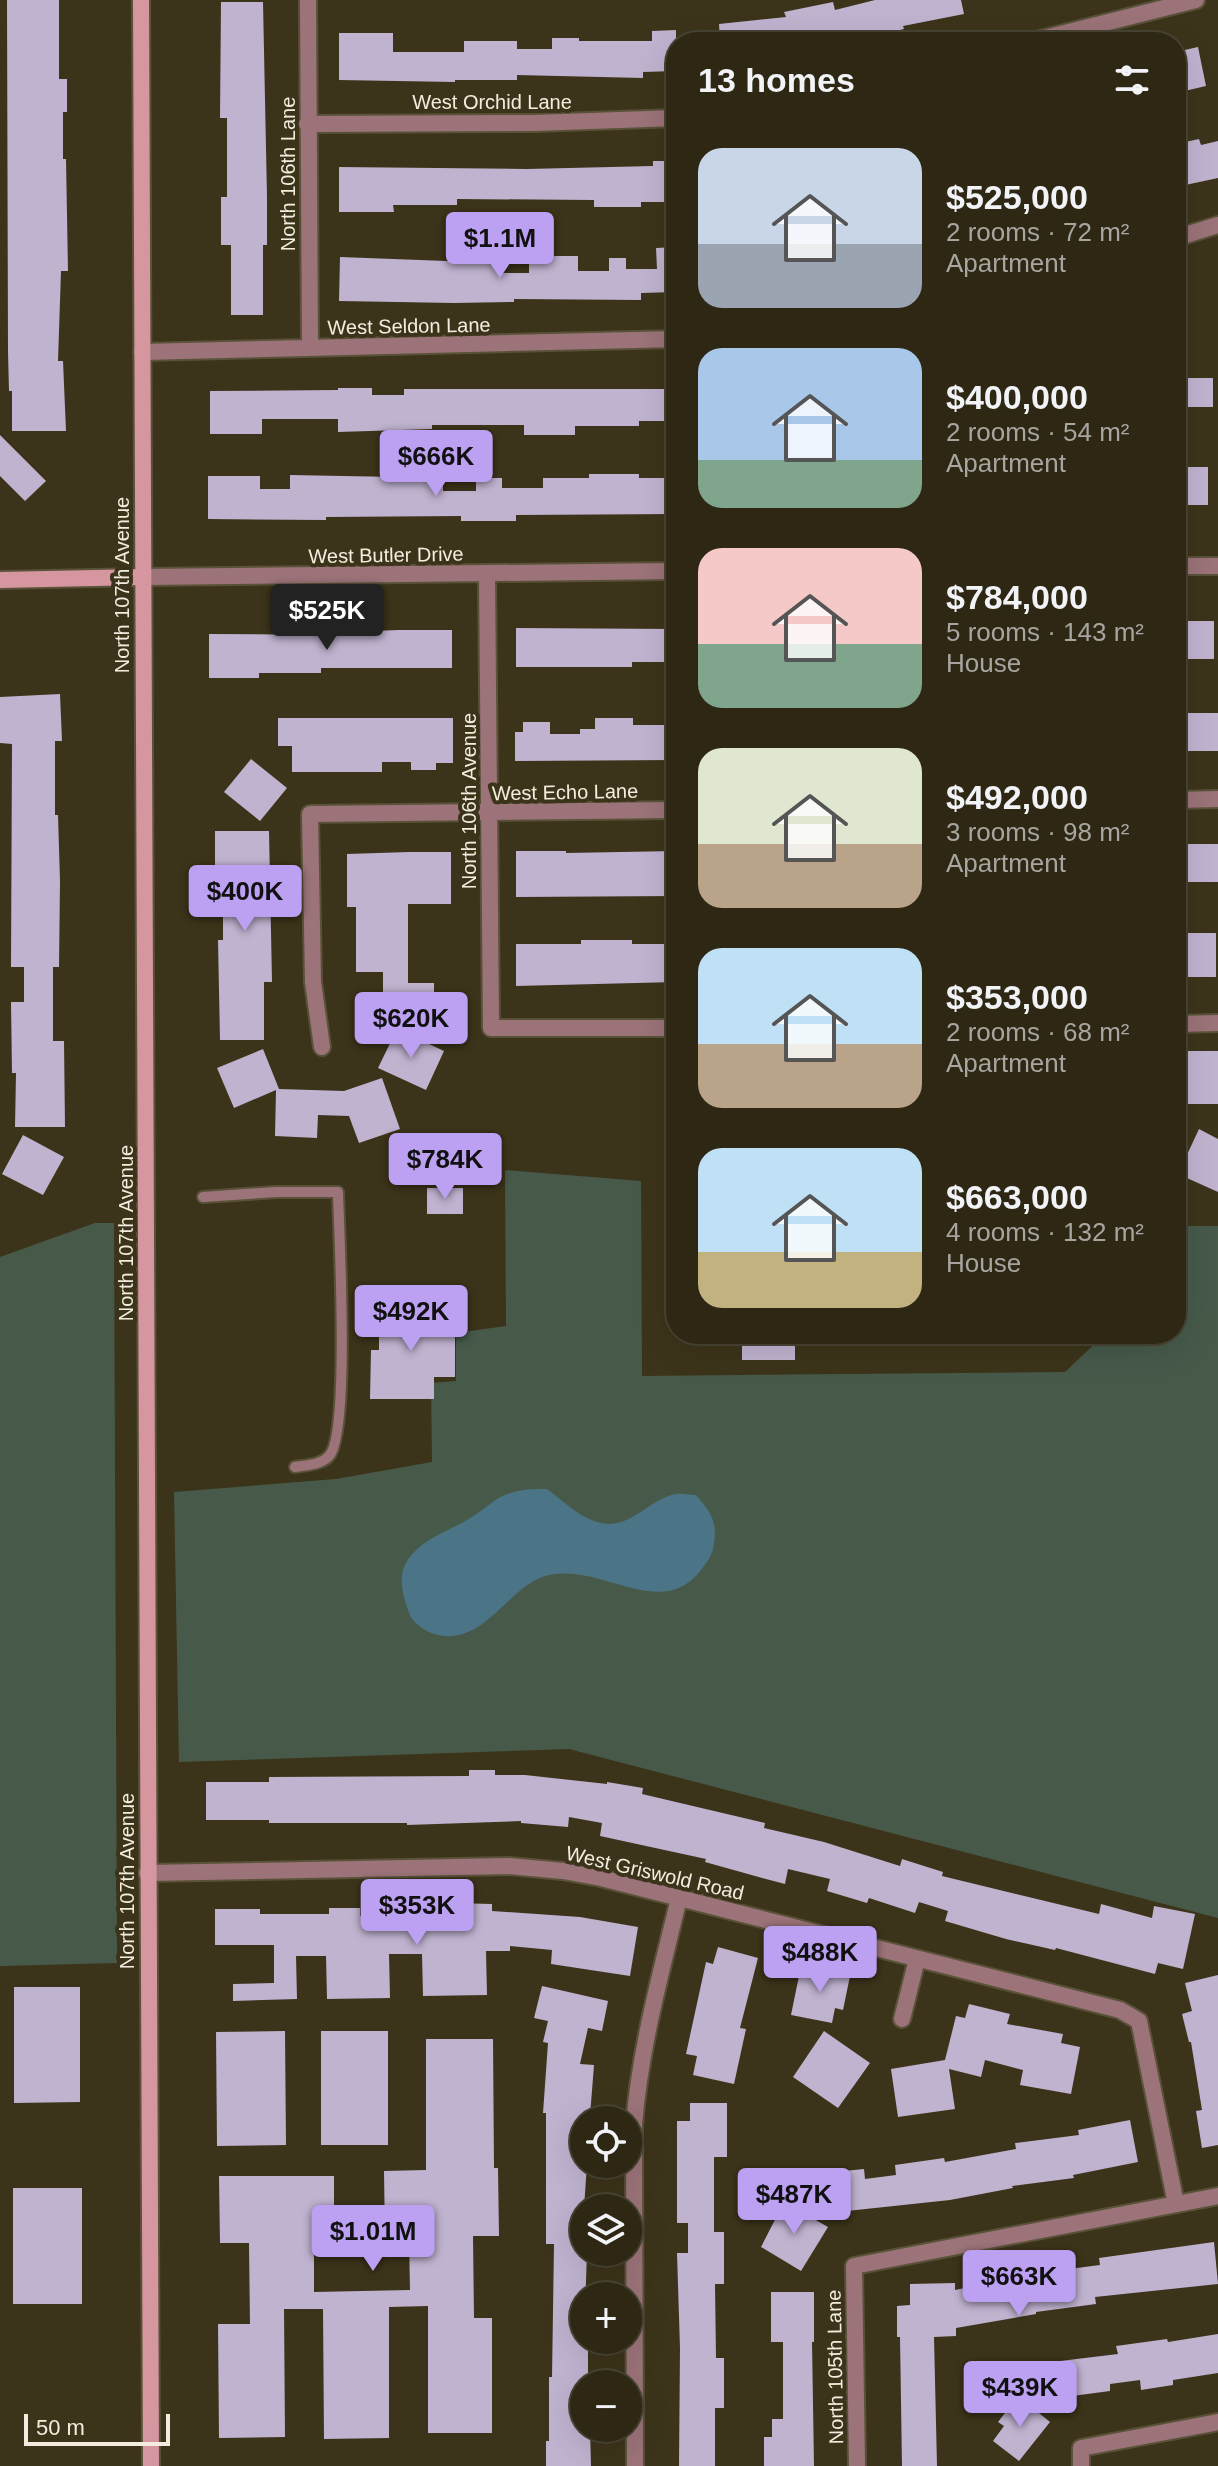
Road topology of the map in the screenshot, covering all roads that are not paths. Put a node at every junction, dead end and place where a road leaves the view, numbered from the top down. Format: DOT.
graph roads {
  1 [pos="141,0"];
  2 [pos="308,0"];
  3 [pos="1196,0"];
  4 [pos="1069,32"];
  5 [pos="666,118"];
  6 [pos="307,124"];
  7 [pos="1218,225"];
  8 [pos="1186,235"];
  9 [pos="666,339"];
  10 [pos="310,348"];
  11 [pos="142,352"];
  12 [pos="1186,566"];
  13 [pos="1218,566"];
  14 [pos="666,571"];
  15 [pos="487,573"];
  16 [pos="142,577"];
  17 [pos="0,580"];
  18 [pos="1218,799"];
  19 [pos="1186,800"];
  20 [pos="666,810"];
  21 [pos="488,813"];
  22 [pos="1218,1023"];
  23 [pos="1186,1024"];
  24 [pos="666,1028"];
  25 [pos="322,1047"];
  26 [pos="203,1197"];
  27 [pos="295,1467"];
  28 [pos="147,1873"];
  29 [pos="679,1898"];
  30 [pos="917,1959"];
  31 [pos="902,2019"];
  32 [pos="1218,2196"];
  33 [pos="1176,2204"];
  34 [pos="1218,2422"];
  35 [pos="151,2466"];
  36 [pos="635,2466"];
  37 [pos="857,2466"];
  38 [pos="1081,2466"];
  1 -- 11 [label="street, North 107th Avenue"];
  2 -- 6 [label="street, North 106th Lane"];
  3 -- 4 [label="street"];
  5 -- 6 [label="street, West Orchid Lane"];
  6 -- 10 [label="street, North 106th Lane"];
  7 -- 8 [label="street"];
  9 -- 10 [label="street, West Seldon Lane"];
  10 -- 11 [label="street, West Seldon Lane"];
  11 -- 16 [label="street, North 107th Avenue"];
  12 -- 13 [label="street"];
  14 -- 15 [label="street, West Butler Drive"];
  15 -- 16 [label="street, West Butler Drive"];
  15 -- 21 [label="street, North 106th Avenue"];
  16 -- 17 [label="street, West Butler Drive"];
  16 -- 28 [label="street, North 107th Avenue"];
  18 -- 19 [label="street"];
  20 -- 21 [label="street, West Echo Lane"];
  21 -- 24 [label="street, North 106th Avenue"];
  21 -- 25 [label="street, West Echo Lane"];
  22 -- 23 [label="street"];
  26 -- 27 [label="lane"];
  28 -- 29 [label="street, West Griswold Road"];
  28 -- 35 [label="street, North 107th Avenue"];
  29 -- 30 [label="street, West Griswold Road"];
  29 -- 36 [label="street"];
  30 -- 31 [label="street"];
  30 -- 33 [label="street, West Griswold Road"];
  32 -- 33 [label="street"];
  33 -- 37 [label="street, North 105th Lane"];
  34 -- 38 [label="street"];
}
